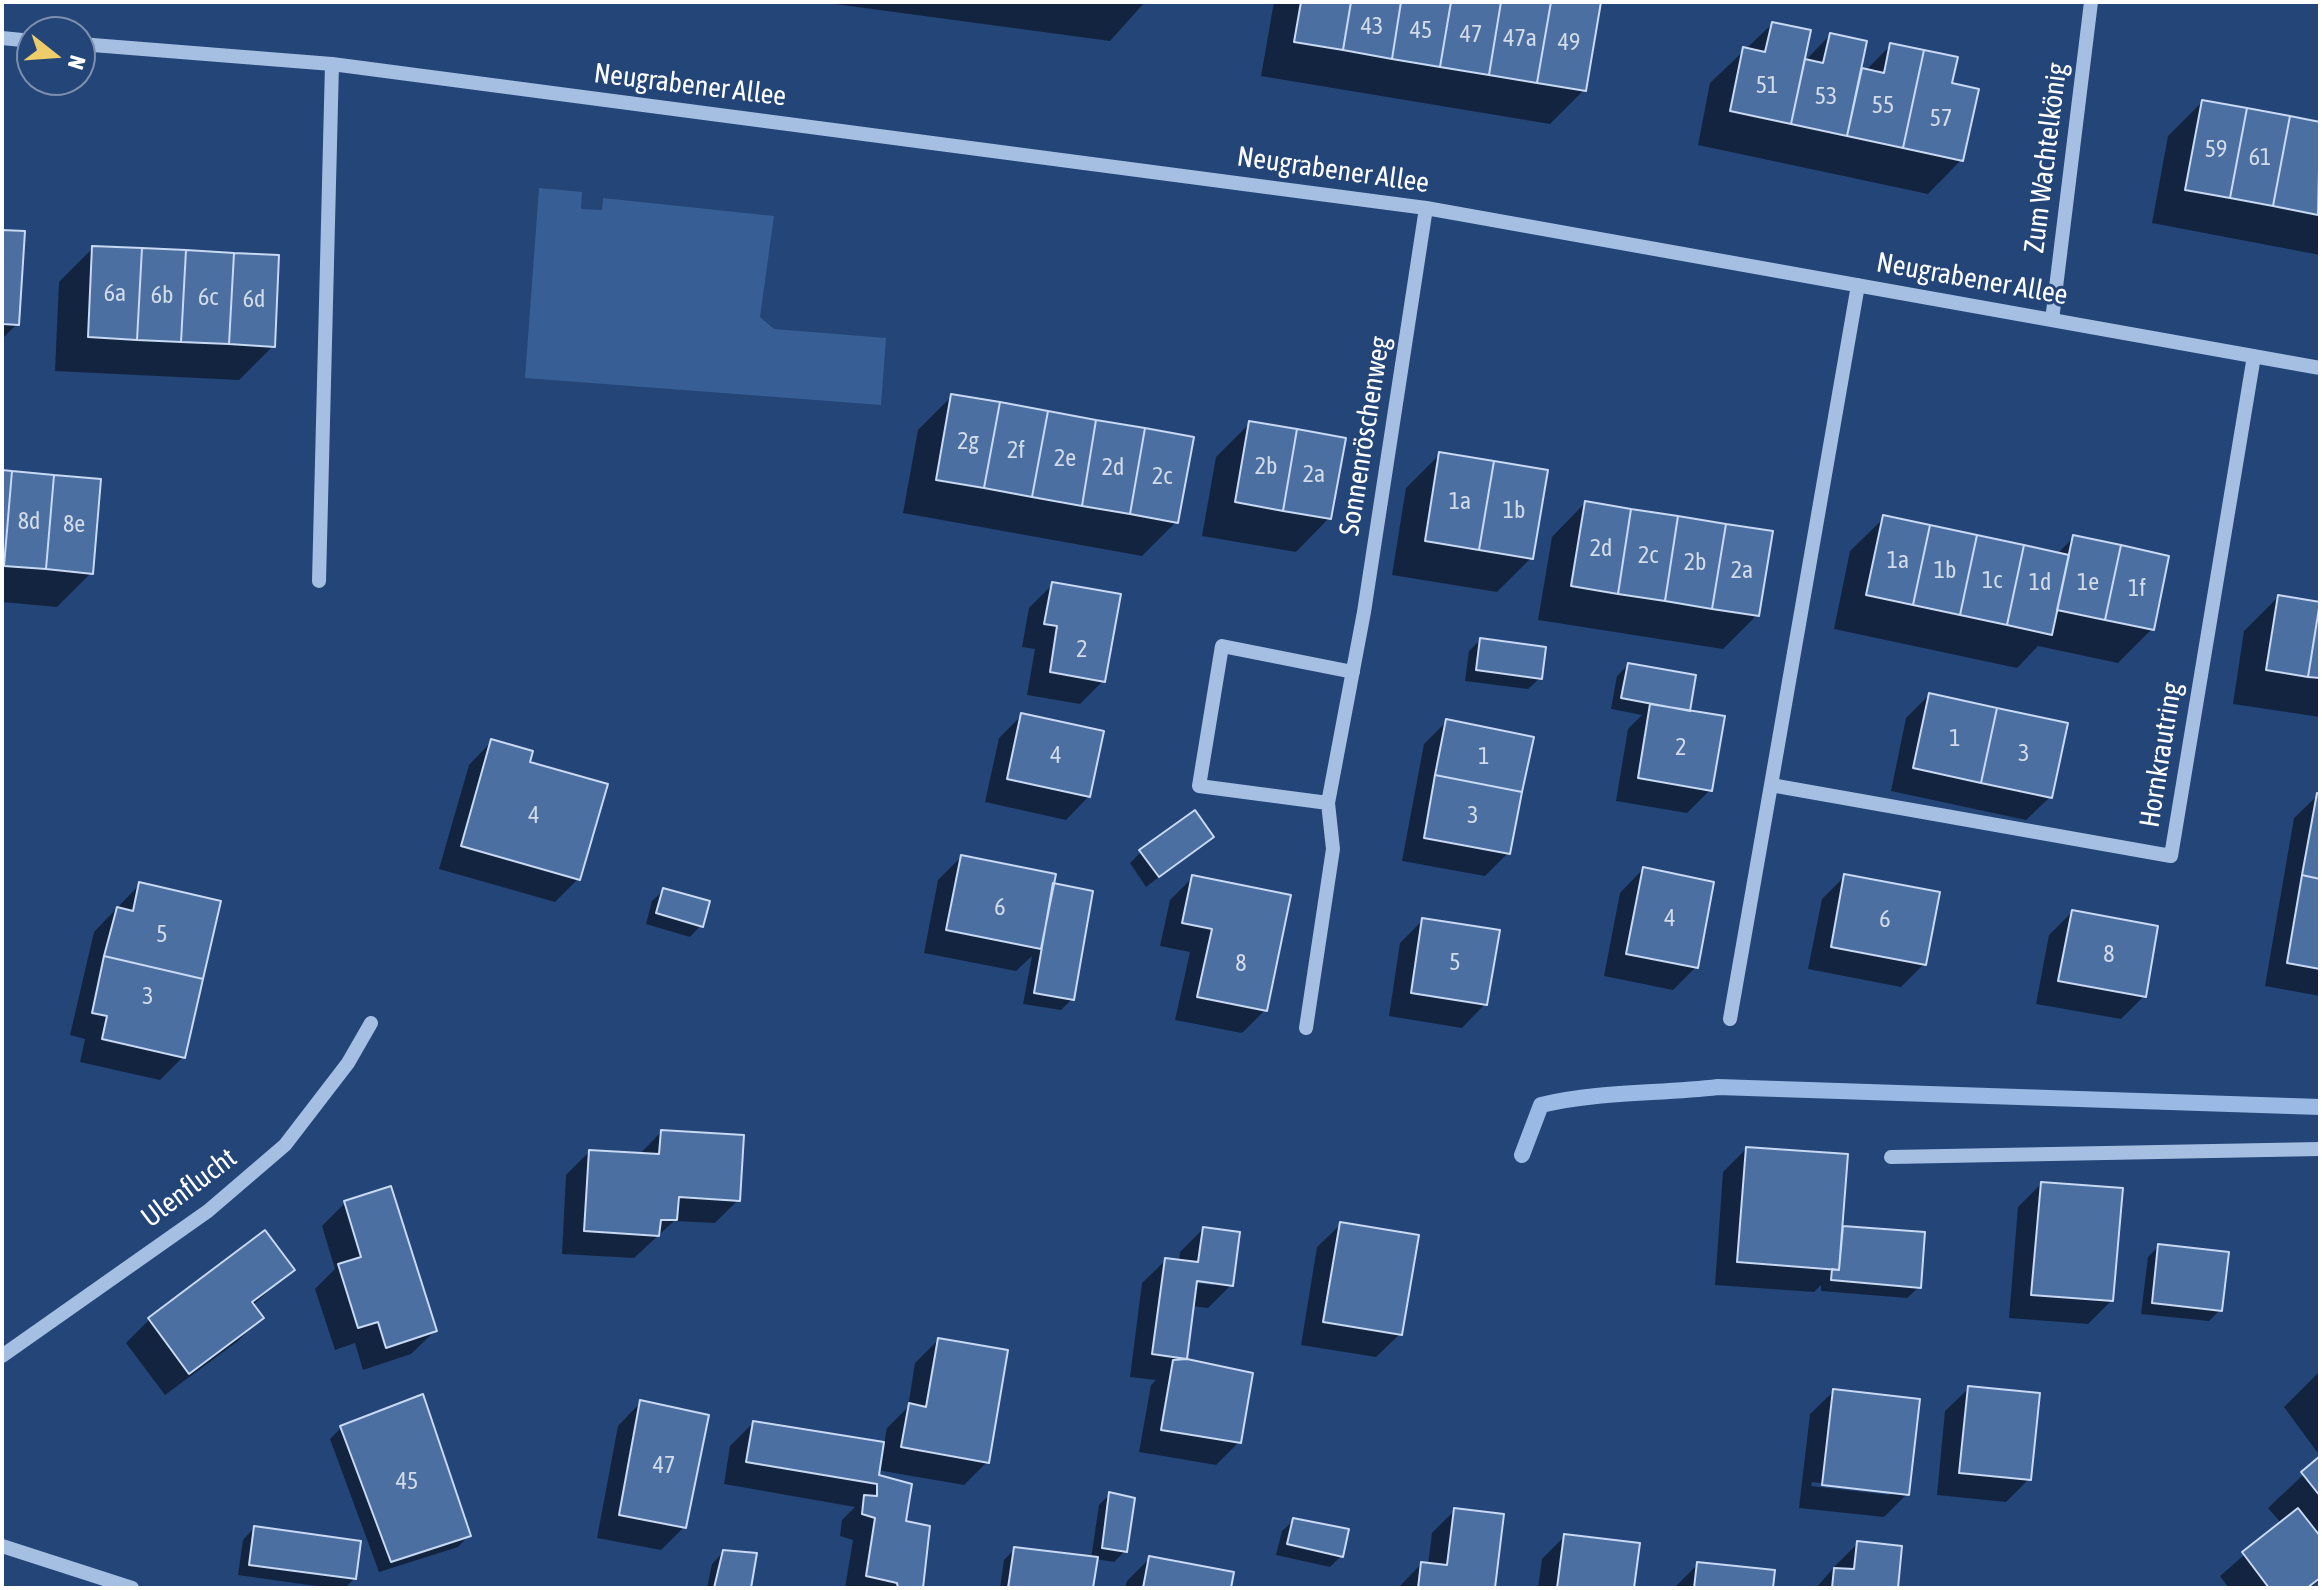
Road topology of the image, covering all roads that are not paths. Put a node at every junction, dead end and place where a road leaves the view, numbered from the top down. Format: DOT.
graph roads {
  1 [pos="2091,2"];
  2 [pos="96,45"];
  3 [pos="332,64"];
  4 [pos="1426,208"];
  5 [pos="1858,285"];
  6 [pos="2052,320"];
  7 [pos="2254,356"];
  8 [pos="2320,368"];
  9 [pos="319,581"];
  10 [pos="1353,672"];
  11 [pos="1771,785"];
  12 [pos="1328,803"];
  13 [pos="1730,1019"];
  14 [pos="371,1023"];
  15 [pos="1306,1028"];
  16 [pos="2320,1149"];
  17 [pos="1891,1157"];
  18 [pos="2,1356"];
  19 [pos="2,1546"];
  20 [pos="132,1588"];
  1 -- 6 [label="street, Zum Wachtelkönig"];
  2 -- 3 [label="street, Neugrabener Allee"];
  3 -- 4 [label="street, Neugrabener Allee"];
  3 -- 9 [label="street"];
  4 -- 5 [label="street, Neugrabener Allee"];
  4 -- 10 [label="street, Sonnenröschenweg"];
  5 -- 6 [label="street, Neugrabener Allee"];
  5 -- 11 [label="street"];
  6 -- 7 [label="street, Neugrabener Allee"];
  7 -- 8 [label="street, Neugrabener Allee"];
  7 -- 11 [label="street, Hornkrautring"];
  10 -- 12 [label="street, Sonnenröschenweg"];
  10 -- 12 [label="street"];
  11 -- 13 [label="street"];
  12 -- 15 [label="street, Sonnenröschenweg"];
  14 -- 18 [label="street, Ulenflucht"];
  16 -- 17 [label="street"];
  19 -- 20 [label="street"];
}
